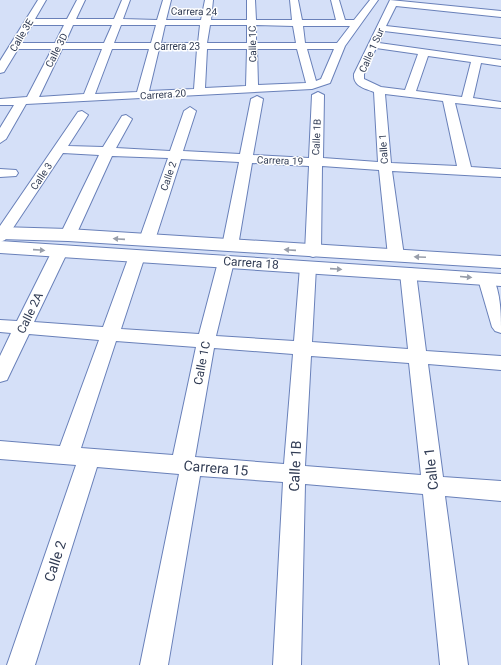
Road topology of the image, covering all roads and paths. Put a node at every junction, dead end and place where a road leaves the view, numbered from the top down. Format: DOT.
graph roads {
  1 [pos="42,0"];
  2 [pos="81,0"];
  3 [pos="126,0"];
  4 [pos="167,0"];
  5 [pos="209,0"];
  6 [pos="251,0"];
  7 [pos="294,0"];
  8 [pos="335,0"];
  9 [pos="374,0"];
  10 [pos="463,0"];
  11 [pos="393,2"];
  12 [pos="459,10"];
  13 [pos="501,14"];
  14 [pos="29,22"];
  15 [pos="117,22"];
  16 [pos="161,22"];
  17 [pos="206,22"];
  18 [pos="70,23"];
  19 [pos="251,23"];
  20 [pos="298,23"];
  21 [pos="341,23"];
  22 [pos="358,23"];
  23 [pos="380,28"];
  24 [pos="452,36"];
  25 [pos="501,42"];
  26 [pos="374,45"];
  27 [pos="14,46"];
  28 [pos="108,46"];
  29 [pos="155,46"];
  30 [pos="202,46"];
  31 [pos="252,46"];
  32 [pos="301,46"];
  33 [pos="340,46"];
  34 [pos="57,47"];
  35 [pos="424,52"];
  36 [pos="445,55"];
  37 [pos="477,60"];
  38 [pos="501,63"];
  39 [pos="0,70"];
  40 [pos="315,90"];
  41 [pos="379,90"];
  42 [pos="200,92"];
  43 [pos="255,93"];
  44 [pos="409,94"];
  45 [pos="142,95"];
  46 [pos="88,98"];
  47 [pos="448,99"];
  48 [pos="26,101"];
  49 [pos="467,101"];
  50 [pos="0,102"];
  51 [pos="501,105"];
  52 [pos="190,111"];
  53 [pos="82,115"];
  54 [pos="126,119"];
  55 [pos="0,139"];
  56 [pos="59,149"];
  57 [pos="107,152"];
  58 [pos="175,155"];
  59 [pos="246,159"];
  60 [pos="315,162"];
  61 [pos="385,166"];
  62 [pos="465,172"];
  63 [pos="501,173"];
  64 [pos="1,237"];
  65 [pos="64,243"];
  66 [pos="142,248"];
  67 [pos="228,254"];
  68 [pos="396,256"];
  69 [pos="310,259"];
  70 [pos="501,262"];
  71 [pos="408,273"];
  72 [pos="494,279"];
  73 [pos="0,326"];
  74 [pos="501,327"];
  75 [pos="23,328"];
  76 [pos="110,334"];
  77 [pos="206,341"];
  78 [pos="304,348"];
  79 [pos="419,357"];
  80 [pos="501,363"];
  81 [pos="0,375"];
  82 [pos="0,450"];
  83 [pos="78,457"];
  84 [pos="187,466"];
  85 [pos="294,475"];
  86 [pos="433,486"];
  87 [pos="501,491"];
  88 [pos="21,665"];
  89 [pos="154,665"];
  90 [pos="287,665"];
  91 [pos="454,665"];
  1 -- 14 [label="street, Calle 3E"];
  2 -- 18 [label="street, Calle 3D"];
  3 -- 15 [label="street"];
  4 -- 16 [label="street"];
  5 -- 17 [label="street"];
  6 -- 19 [label="street, Calle 1C"];
  7 -- 20 [label="street, Calle 1B"];
  8 -- 21 [label="street"];
  9 -- 22 [label="street"];
  10 -- 12 [label="street"];
  11 -- 12 [label="street"];
  11 -- 23 [label="street, Calle 1 Sur"];
  12 -- 13 [label="street"];
  14 -- 18 [label="street, Carrera 24"];
  14 -- 27 [label="street, Calle 3E"];
  15 -- 16 [label="street, Carrera 24"];
  15 -- 18 [label="street, Carrera 24"];
  15 -- 28 [label="street"];
  16 -- 17 [label="street, Carrera 24"];
  16 -- 29 [label="street"];
  17 -- 19 [label="street, Carrera 24"];
  17 -- 30 [label="street"];
  18 -- 34 [label="street, Calle 3D"];
  19 -- 20 [label="street, Carrera 24"];
  19 -- 31 [label="street, Calle 1C"];
  20 -- 21 [label="street, Carrera 24"];
  20 -- 32 [label="street, Calle 1B"];
  21 -- 22 [label="street, Carrera 24"];
  22 -- 33 [label="street"];
  23 -- 24 [label="street"];
  23 -- 26 [label="street, Calle 1 Sur"];
  24 -- 25 [label="street"];
  24 -- 36 [label="street"];
  26 -- 35 [label="street"];
  26 -- 41 [label="street, Calle 1 Sur"];
  27 -- 34 [label="street, Carrera 23"];
  27 -- 39 [label="street, Calle 3E"];
  28 -- 29 [label="street, Carrera 23"];
  28 -- 34 [label="street, Carrera 23"];
  28 -- 46 [label="street"];
  29 -- 30 [label="street, Carrera 23"];
  29 -- 45 [label="street"];
  30 -- 31 [label="street, Carrera 23"];
  30 -- 42 [label="street"];
  31 -- 32 [label="street, Carrera 23"];
  31 -- 43 [label="street, Calle 1C"];
  32 -- 33 [label="street, Carrera 23"];
  32 -- 40 [label="street, Calle 1B"];
  33 -- 40 [label="street, Carrera 20"];
  34 -- 48 [label="street, Calle 3D"];
  35 -- 36 [label="street"];
  35 -- 44 [label="street"];
  36 -- 37 [label="street"];
  37 -- 38 [label="street"];
  37 -- 49 [label="street"];
  40 -- 43 [label="street, Carrera 20"];
  40 -- 60 [label="street, Calle 1B"];
  41 -- 44 [label="street"];
  41 -- 61 [label="street, Calle 1"];
  42 -- 43 [label="street, Carrera 20"];
  42 -- 45 [label="street, Carrera 20"];
  43 -- 59 [label="street, Calle 1C"];
  44 -- 47 [label="street"];
  45 -- 46 [label="street, Carrera 20"];
  46 -- 48 [label="street, Carrera 20"];
  47 -- 49 [label="street"];
  47 -- 62 [label="street"];
  48 -- 50 [label="street, Carrera 20"];
  48 -- 55 [label="street, Calle 3D"];
  49 -- 51 [label="street"];
  52 -- 58 [label="street, Calle 2"];
  53 -- 56 [label="street, Calle 3"];
  54 -- 57 [label="street, Calle 2A"];
  56 -- 57 [label="street, Carrera 19"];
  56 -- 64 [label="street, Calle 3"];
  57 -- 58 [label="street, Carrera 19"];
  57 -- 65 [label="street, Calle 2A"];
  58 -- 59 [label="street, Carrera 19"];
  58 -- 66 [label="street, Calle 2"];
  59 -- 60 [label="street, Carrera 19"];
  59 -- 67 [label="street, Calle 1C"];
  60 -- 61 [label="street, Carrera 19"];
  60 -- 69 [label="street, Calle 1B"];
  61 -- 62 [label="street, Carrera 19"];
  61 -- 68 [label="street, Calle 1"];
  62 -- 63 [label="street, Carrera 19"];
  64 -- 65 [label="street, Carrera 18"];
  65 -- 66 [label="street, Carrera 18"];
  65 -- 75 [label="street, Calle 2A"];
  66 -- 67 [label="street, Carrera 18"];
  66 -- 76 [label="street, Calle 2"];
  67 -- 69 [label="street, Carrera 18"];
  67 -- 77 [label="street, Calle 1C"];
  68 -- 69 [label="street, Carrera 18"];
  70 -- 68 [label="street, Carrera 18, one-way"];
  69 -- 71 [label="street, Carrera 18, one-way"];
  69 -- 78 [label="street, Calle 1B"];
  71 -- 72 [label="street, Carrera 18, one-way"];
  71 -- 79 [label="street, Calle 1"];
  72 -- 74 [label="street"];
  73 -- 75 [label="street"];
  75 -- 76 [label="street"];
  75 -- 81 [label="street, Calle 2A"];
  76 -- 77 [label="street"];
  76 -- 83 [label="street, Calle 2"];
  77 -- 78 [label="street"];
  77 -- 84 [label="street, Calle 1C"];
  78 -- 79 [label="street"];
  78 -- 85 [label="street, Calle 1B"];
  79 -- 80 [label="street"];
  79 -- 86 [label="street, Calle 1"];
  82 -- 83 [label="street, Carrera 15"];
  83 -- 84 [label="street, Carrera 15"];
  83 -- 88 [label="street, Calle 2"];
  84 -- 85 [label="street, Carrera 15"];
  84 -- 89 [label="street, Calle 1C"];
  85 -- 86 [label="street, Carrera 15"];
  85 -- 90 [label="street, Calle 1B"];
  86 -- 87 [label="street, Carrera 15"];
  86 -- 91 [label="street, Calle 1"];
}
